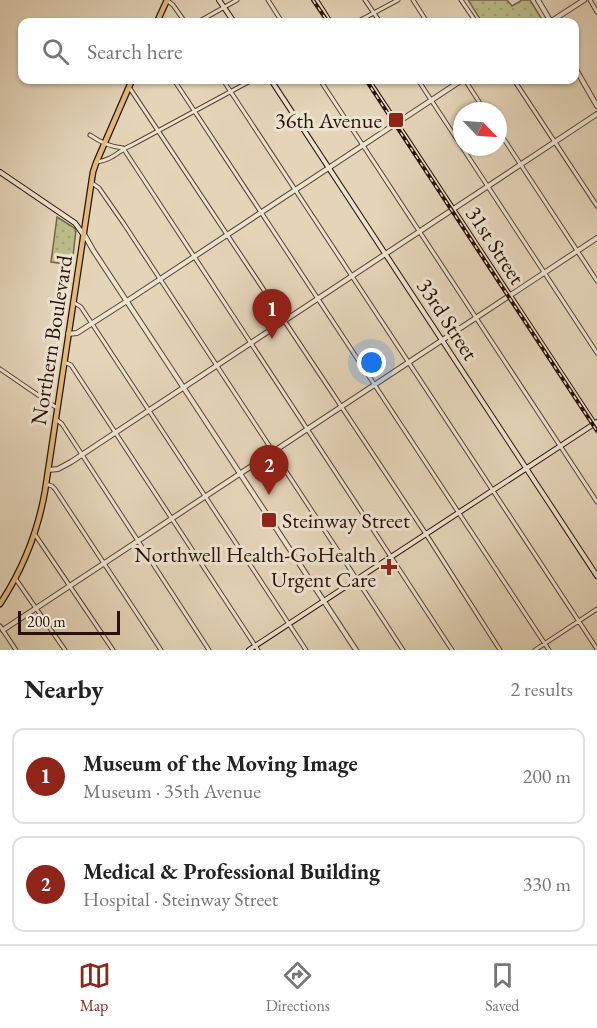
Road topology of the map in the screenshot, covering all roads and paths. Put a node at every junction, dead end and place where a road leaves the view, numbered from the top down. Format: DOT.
graph roads {
  1 [pos="167,0"];
  2 [pos="219,0"];
  3 [pos="237,0"];
  4 [pos="268,0"];
  5 [pos="315,0"];
  6 [pos="365,0"];
  7 [pos="398,0"];
  8 [pos="412,0"];
  9 [pos="461,0"];
  10 [pos="538,0"];
  11 [pos="584,0"];
  12 [pos="590,0"];
  13 [pos="224,7"];
  14 [pos="597,12"];
  15 [pos="374,13"];
  16 [pos="159,18"];
  17 [pos="182,18"];
  18 [pos="205,18"];
  19 [pos="231,18"];
  20 [pos="279,18"];
  21 [pos="327,18"];
  22 [pos="365,18"];
  23 [pos="377,18"];
  24 [pos="424,18"];
  25 [pos="473,18"];
  26 [pos="549,18"];
  27 [pos="557,18"];
  28 [pos="579,75"];
  29 [pos="130,84"];
  30 [pos="177,84"];
  31 [pos="226,84"];
  32 [pos="244,84"];
  33 [pos="275,84"];
  34 [pos="323,84"];
  35 [pos="371,84"];
  36 [pos="421,84"];
  37 [pos="457,84"];
  38 [pos="467,84"];
  39 [pos="517,84"];
  40 [pos="129,87"];
  41 [pos="231,91"];
  42 [pos="431,100"];
  43 [pos="479,102"];
  44 [pos="597,106"];
  45 [pos="195,111"];
  46 [pos="597,114"];
  47 [pos="396,123"];
  48 [pos="159,130"];
  49 [pos="90,135"];
  50 [pos="555,142"];
  51 [pos="104,143"];
  52 [pos="507,144"];
  53 [pos="363,145"];
  54 [pos="123,148"];
  55 [pos="96,163"];
  56 [pos="520,165"];
  57 [pos="329,168"];
  58 [pos="0,172"];
  59 [pos="91,182"];
  60 [pos="488,186"];
  61 [pos="295,190"];
  62 [pos="597,206"];
  63 [pos="453,209"];
  64 [pos="262,212"];
  65 [pos="419,231"];
  66 [pos="84,234"];
  67 [pos="228,235"];
  68 [pos="597,238"];
  69 [pos="578,250"];
  70 [pos="386,254"];
  71 [pos="194,257"];
  72 [pos="544,272"];
  73 [pos="352,276"];
  74 [pos="160,279"];
  75 [pos="597,280"];
  76 [pos="510,295"];
  77 [pos="318,298"];
  78 [pos="127,301"];
  79 [pos="73,302"];
  80 [pos="476,317"];
  81 [pos="284,321"];
  82 [pos="92,323"];
  83 [pos="68,334"];
  84 [pos="442,340"];
  85 [pos="250,343"];
  86 [pos="597,353"];
  87 [pos="64,362"];
  88 [pos="408,362"];
  89 [pos="216,366"];
  90 [pos="0,369"];
  91 [pos="375,384"];
  92 [pos="184,387"];
  93 [pos="340,407"];
  94 [pos="57,408"];
  95 [pos="149,410"];
  96 [pos="55,419"];
  97 [pos="596,424"];
  98 [pos="307,429"];
  99 [pos="115,432"];
  100 [pos="560,446"];
  101 [pos="273,451"];
  102 [pos="81,454"];
  103 [pos="526,468"];
  104 [pos="48,470"];
  105 [pos="240,473"];
  106 [pos="46,484"];
  107 [pos="492,490"];
  108 [pos="205,496"];
  109 [pos="597,502"];
  110 [pos="459,512"];
  111 [pos="172,518"];
  112 [pos="34,533"];
  113 [pos="426,534"];
  114 [pos="138,541"];
  115 [pos="391,557"];
  116 [pos="104,563"];
  117 [pos="597,576"];
  118 [pos="15,578"];
  119 [pos="357,579"];
  120 [pos="70,585"];
  121 [pos="324,601"];
  122 [pos="0,604"];
  123 [pos="37,607"];
  124 [pos="597,609"];
  125 [pos="579,621"];
  126 [pos="289,624"];
  127 [pos="1,630"];
  128 [pos="545,644"];
  129 [pos="257,648"];
  130 [pos="597,649"];
  131 [pos="16,650"];
  132 [pos="65,650"];
  133 [pos="113,650"];
  134 [pos="161,650"];
  135 [pos="209,650"];
  136 [pos="249,650"];
  137 [pos="306,650"];
  138 [pos="356,650"];
  139 [pos="403,650"];
  140 [pos="452,650"];
  141 [pos="500,650"];
  142 [pos="535,650"];
  143 [pos="549,650"];
  1 -- 16 [label="main road"];
  1 -- 17 [label="street"];
  2 -- 13 [label="street"];
  3 -- 13 [label="street"];
  4 -- 20 [label="street"];
  5 -- 21 [label="street"];
  6 -- 15 [label="street"];
  7 -- 15 [label="street"];
  8 -- 24 [label="street"];
  9 -- 25 [label="street"];
  10 -- 26 [label="street"];
  11 -- 27 [label="street"];
  12 -- 14 [label="street"];
  13 -- 18 [label="street"];
  13 -- 19 [label="street"];
  15 -- 22 [label="street"];
  15 -- 23 [label="street"];
  28 -- 44 [label="street"];
  29 -- 40 [label="main road, Northern Boulevard"];
  30 -- 45 [label="street"];
  31 -- 41 [label="street"];
  32 -- 41 [label="street"];
  33 -- 57 [label="street, 33rd Street"];
  34 -- 53 [label="street"];
  35 -- 47 [label="street, 31st Street"];
  36 -- 42 [label="street"];
  37 -- 42 [label="street"];
  38 -- 43 [label="street"];
  39 -- 50 [label="street"];
  40 -- 48 [label="street"];
  40 -- 51 [label="main road, Northern Boulevard"];
  41 -- 45 [label="street"];
  41 -- 61 [label="street"];
  42 -- 47 [label="street"];
  42 -- 60 [label="street"];
  45 -- 48 [label="street"];
  45 -- 64 [label="street"];
  46 -- 50 [label="street"];
  47 -- 53 [label="street"];
  47 -- 63 [label="street, 31st Street"];
  48 -- 54 [label="street"];
  48 -- 67 [label="street"];
  49 -- 51 [label="street"];
  50 -- 56 [label="street"];
  50 -- 62 [label="street"];
  51 -- 54 [label="street"];
  51 -- 55 [label="main road, Northern Boulevard"];
  52 -- 56 [label="street"];
  53 -- 57 [label="street"];
  53 -- 65 [label="street"];
  54 -- 55 [label="street"];
  54 -- 71 [label="street"];
  55 -- 59 [label="main road, Northern Boulevard"];
  56 -- 60 [label="street"];
  56 -- 69 [label="street"];
  57 -- 61 [label="street"];
  57 -- 70 [label="street, 33rd Street"];
  58 -- 66 [label="street"];
  59 -- 66 [label="main road, Northern Boulevard"];
  59 -- 74 [label="street"];
  60 -- 63 [label="street"];
  60 -- 72 [label="street"];
  61 -- 64 [label="street"];
  61 -- 73 [label="street"];
  63 -- 65 [label="street"];
  63 -- 76 [label="street, 31st Street"];
  64 -- 67 [label="street"];
  64 -- 77 [label="street"];
  65 -- 70 [label="street"];
  65 -- 80 [label="street"];
  66 -- 78 [label="street"];
  66 -- 79 [label="main road, Northern Boulevard"];
  67 -- 71 [label="street"];
  67 -- 81 [label="street"];
  68 -- 69 [label="street"];
  69 -- 72 [label="street"];
  69 -- 75 [label="street"];
  70 -- 73 [label="street"];
  70 -- 84 [label="street, 33rd Street"];
  71 -- 74 [label="street"];
  71 -- 85 [label="street"];
  72 -- 76 [label="street"];
  72 -- 86 [label="street"];
  73 -- 77 [label="street"];
  73 -- 88 [label="street"];
  74 -- 78 [label="street"];
  74 -- 89 [label="street"];
  76 -- 80 [label="street"];
  76 -- 97 [label="street, 31st Street"];
  77 -- 81 [label="street"];
  77 -- 91 [label="street"];
  78 -- 82 [label="street"];
  78 -- 92 [label="street"];
  79 -- 82 [label="street"];
  79 -- 83 [label="main road, Northern Boulevard"];
  80 -- 84 [label="street"];
  80 -- 100 [label="street"];
  81 -- 85 [label="street"];
  81 -- 93 [label="street"];
  82 -- 83 [label="street"];
  82 -- 95 [label="street"];
  83 -- 87 [label="main road, Northern Boulevard"];
  84 -- 88 [label="street"];
  84 -- 103 [label="street, 33rd Street"];
  85 -- 89 [label="street"];
  85 -- 98 [label="street"];
  87 -- 94 [label="main road, Northern Boulevard"];
  87 -- 99 [label="street"];
  88 -- 91 [label="street"];
  88 -- 107 [label="street"];
  89 -- 92 [label="street"];
  89 -- 101 [label="street"];
  90 -- 94 [label="street"];
  91 -- 93 [label="street"];
  91 -- 110 [label="street"];
  92 -- 95 [label="street"];
  92 -- 105 [label="street"];
  93 -- 98 [label="street"];
  93 -- 113 [label="street"];
  94 -- 96 [label="main road, Northern Boulevard"];
  95 -- 99 [label="street"];
  95 -- 108 [label="street"];
  96 -- 102 [label="street"];
  96 -- 104 [label="main road, Northern Boulevard"];
  97 -- 100 [label="street"];
  98 -- 101 [label="street"];
  98 -- 115 [label="street"];
  99 -- 102 [label="street"];
  99 -- 111 [label="street"];
  100 -- 103 [label="street"];
  100 -- 109 [label="street"];
  101 -- 105 [label="street"];
  101 -- 119 [label="street"];
  102 -- 104 [label="street"];
  102 -- 114 [label="street"];
  103 -- 107 [label="street"];
  103 -- 117 [label="street, 33rd Street"];
  104 -- 106 [label="main road, Northern Boulevard"];
  105 -- 108 [label="street"];
  105 -- 121 [label="street"];
  106 -- 112 [label="main road, Northern Boulevard"];
  106 -- 116 [label="street"];
  107 -- 110 [label="street"];
  107 -- 125 [label="street"];
  108 -- 111 [label="street"];
  108 -- 126 [label="street"];
  110 -- 113 [label="street"];
  110 -- 128 [label="street"];
  111 -- 114 [label="street"];
  111 -- 129 [label="street"];
  112 -- 118 [label="main road, Northern Boulevard"];
  112 -- 120 [label="street"];
  113 -- 115 [label="street"];
  113 -- 141 [label="street"];
  114 -- 116 [label="street"];
  114 -- 135 [label="street"];
  115 -- 119 [label="street"];
  115 -- 140 [label="street"];
  116 -- 120 [label="street"];
  116 -- 134 [label="street"];
  118 -- 122 [label="main road, Northern Boulevard"];
  118 -- 123 [label="street"];
  119 -- 121 [label="street"];
  119 -- 139 [label="street"];
  120 -- 123 [label="street"];
  120 -- 133 [label="street"];
  121 -- 126 [label="street"];
  121 -- 138 [label="street"];
  123 -- 127 [label="street"];
  123 -- 132 [label="street"];
  124 -- 125 [label="street"];
  125 -- 128 [label="street"];
  125 -- 130 [label="street"];
  126 -- 129 [label="street"];
  126 -- 137 [label="street"];
  127 -- 131 [label="street"];
  128 -- 142 [label="street"];
  128 -- 143 [label="street"];
  129 -- 136 [label="street"];
}
